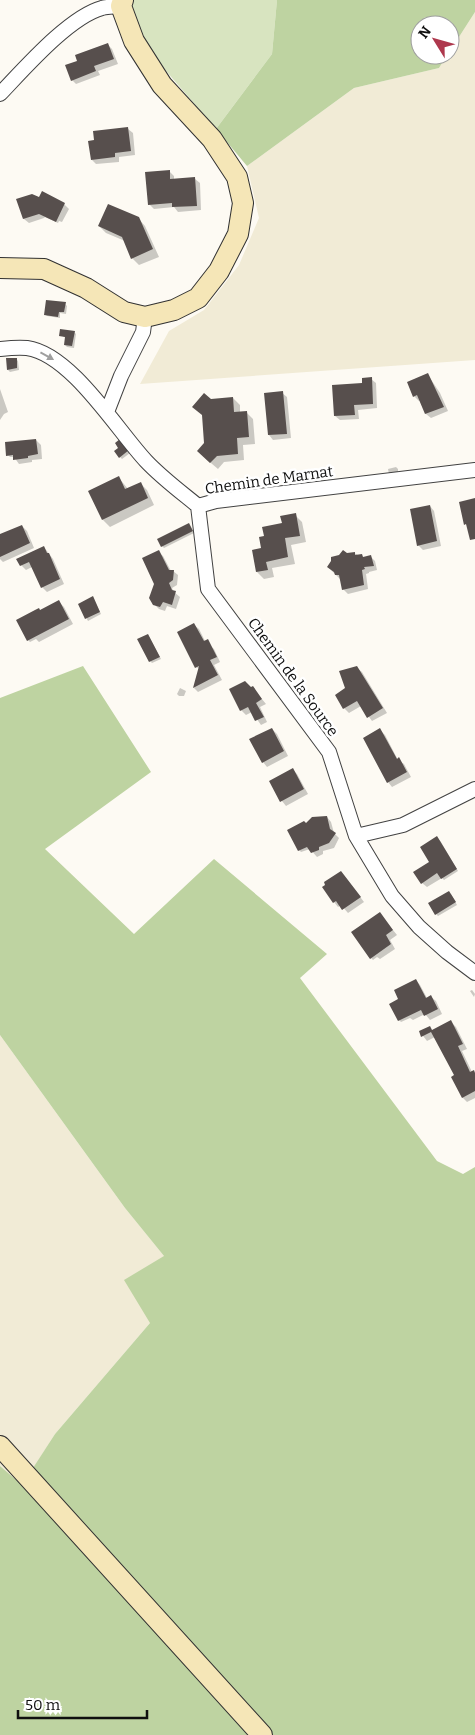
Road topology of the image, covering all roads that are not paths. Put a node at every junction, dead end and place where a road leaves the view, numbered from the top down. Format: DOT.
graph roads {
  1 [pos="122,3"];
  2 [pos="0,94"];
  3 [pos="0,268"];
  4 [pos="145,317"];
  5 [pos="0,349"];
  6 [pos="107,412"];
  7 [pos="475,470"];
  8 [pos="198,506"];
  9 [pos="475,789"];
  10 [pos="356,836"];
  11 [pos="475,973"];
  12 [pos="0,1446"];
  13 [pos="262,1735"];
  1 -- 2 [label="street"];
  1 -- 4 [label="street"];
  3 -- 4 [label="street"];
  4 -- 6 [label="street"];
  5 -- 6 [label="street, Chemin de Marnat, one-way"];
  6 -- 8 [label="street, Chemin de Marnat"];
  7 -- 8 [label="street, Chemin de Marnat"];
  8 -- 10 [label="street, Chemin de la Source"];
  9 -- 10 [label="street"];
  10 -- 11 [label="street, Chemin de la Source"];
  12 -- 13 [label="street"];
}
